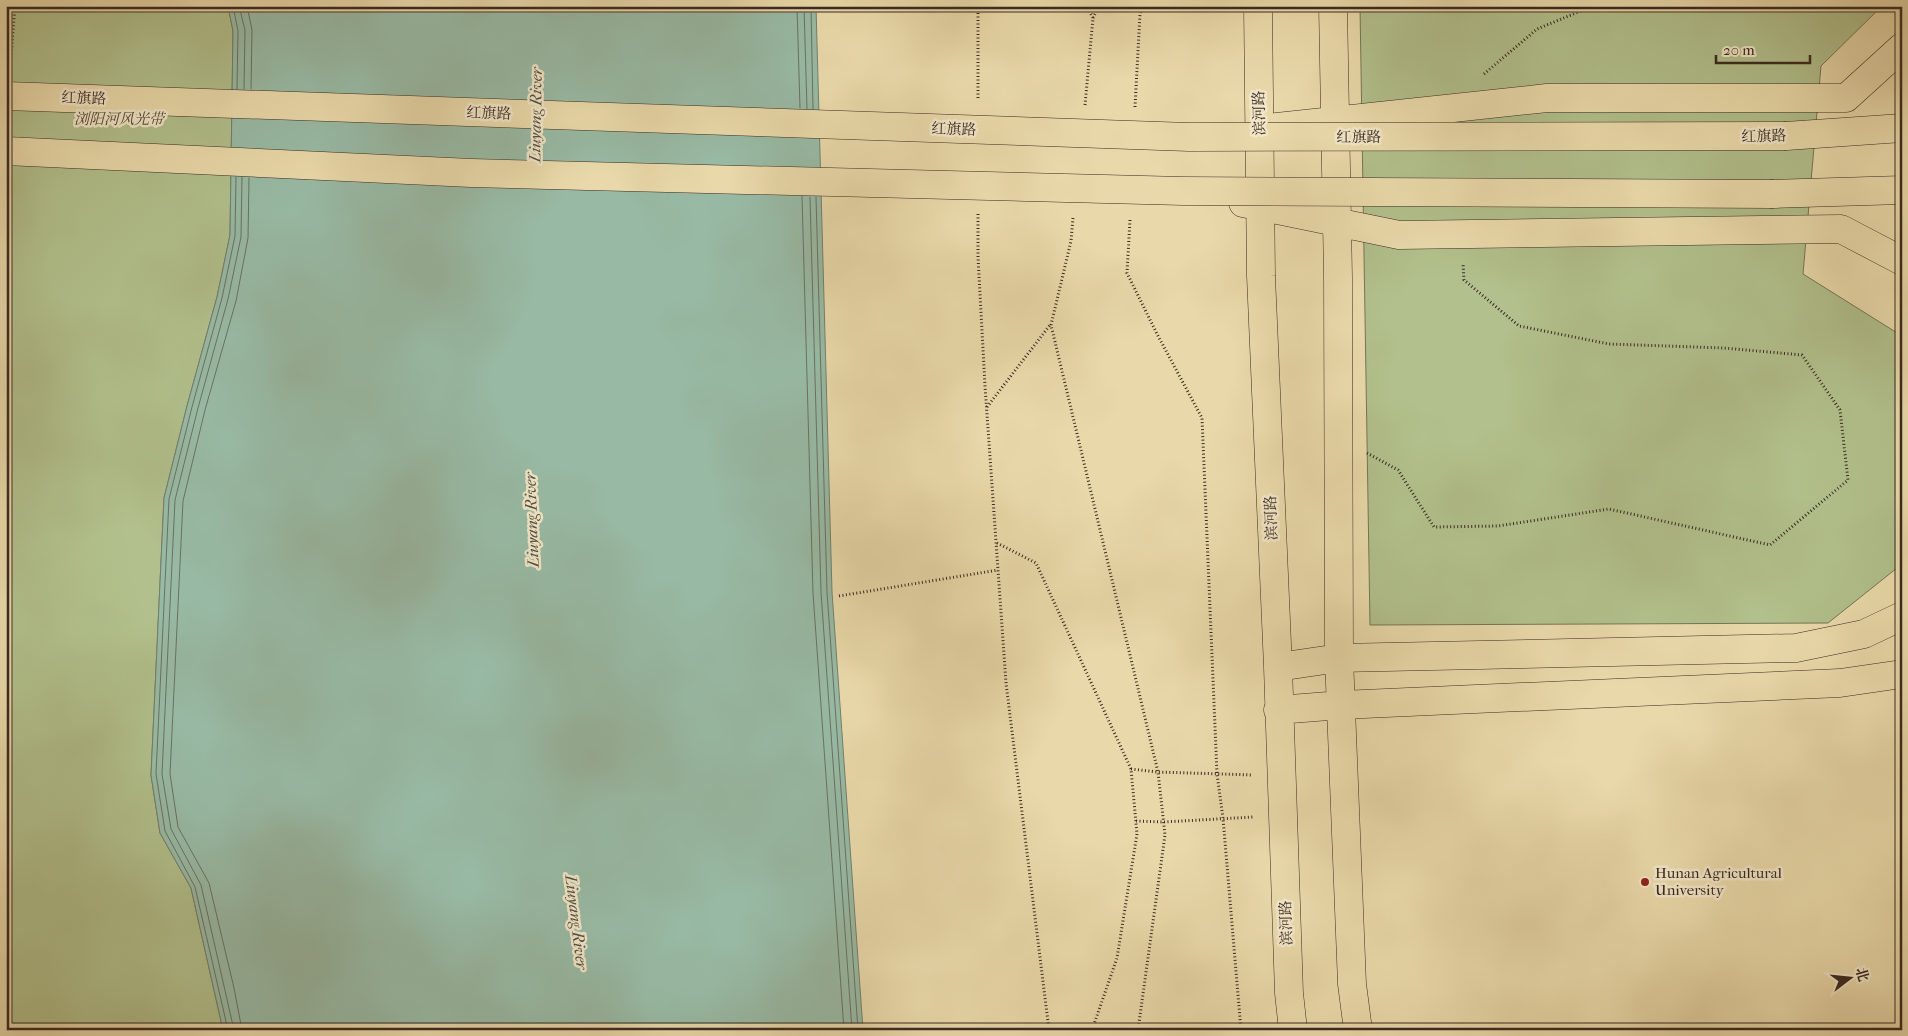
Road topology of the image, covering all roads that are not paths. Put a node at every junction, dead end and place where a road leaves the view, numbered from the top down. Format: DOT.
graph roads {
  1 [pos="1258,6"];
  2 [pos="1333,6"];
  3 [pos="1902,47"];
  4 [pos="6,96"];
  5 [pos="1902,128"];
  6 [pos="1189,137"];
  7 [pos="6,150"];
  8 [pos="1902,190"];
  9 [pos="1183,191"];
  10 [pos="1902,261"];
  11 [pos="1902,616"];
  12 [pos="1339,658"];
  13 [pos="1278,667"];
  14 [pos="1902,674"];
  15 [pos="1341,705"];
  16 [pos="1278,710"];
  17 [pos="1293,1030"];
  18 [pos="1358,1030"];
  1 -- 13 [label="main road, 滨河路"];
  2 -- 12 [label="main road"];
  3 -- 6 [label="main road"];
  4 -- 6 [label="main road, 红旗路, bridge"];
  5 -- 6 [label="main road, 红旗路, bridge"];
  7 -- 9 [label="main road, bridge"];
  8 -- 9 [label="main road, bridge"];
  9 -- 10 [label="main road"];
  11 -- 12 [label="main road"];
  12 -- 13 [label="main road"];
  12 -- 15 [label="main road"];
  13 -- 16 [label="main road, 滨河路"];
  14 -- 15 [label="main road"];
  15 -- 16 [label="main road"];
  15 -- 18 [label="main road"];
  16 -- 17 [label="main road, 滨河路"];
}
